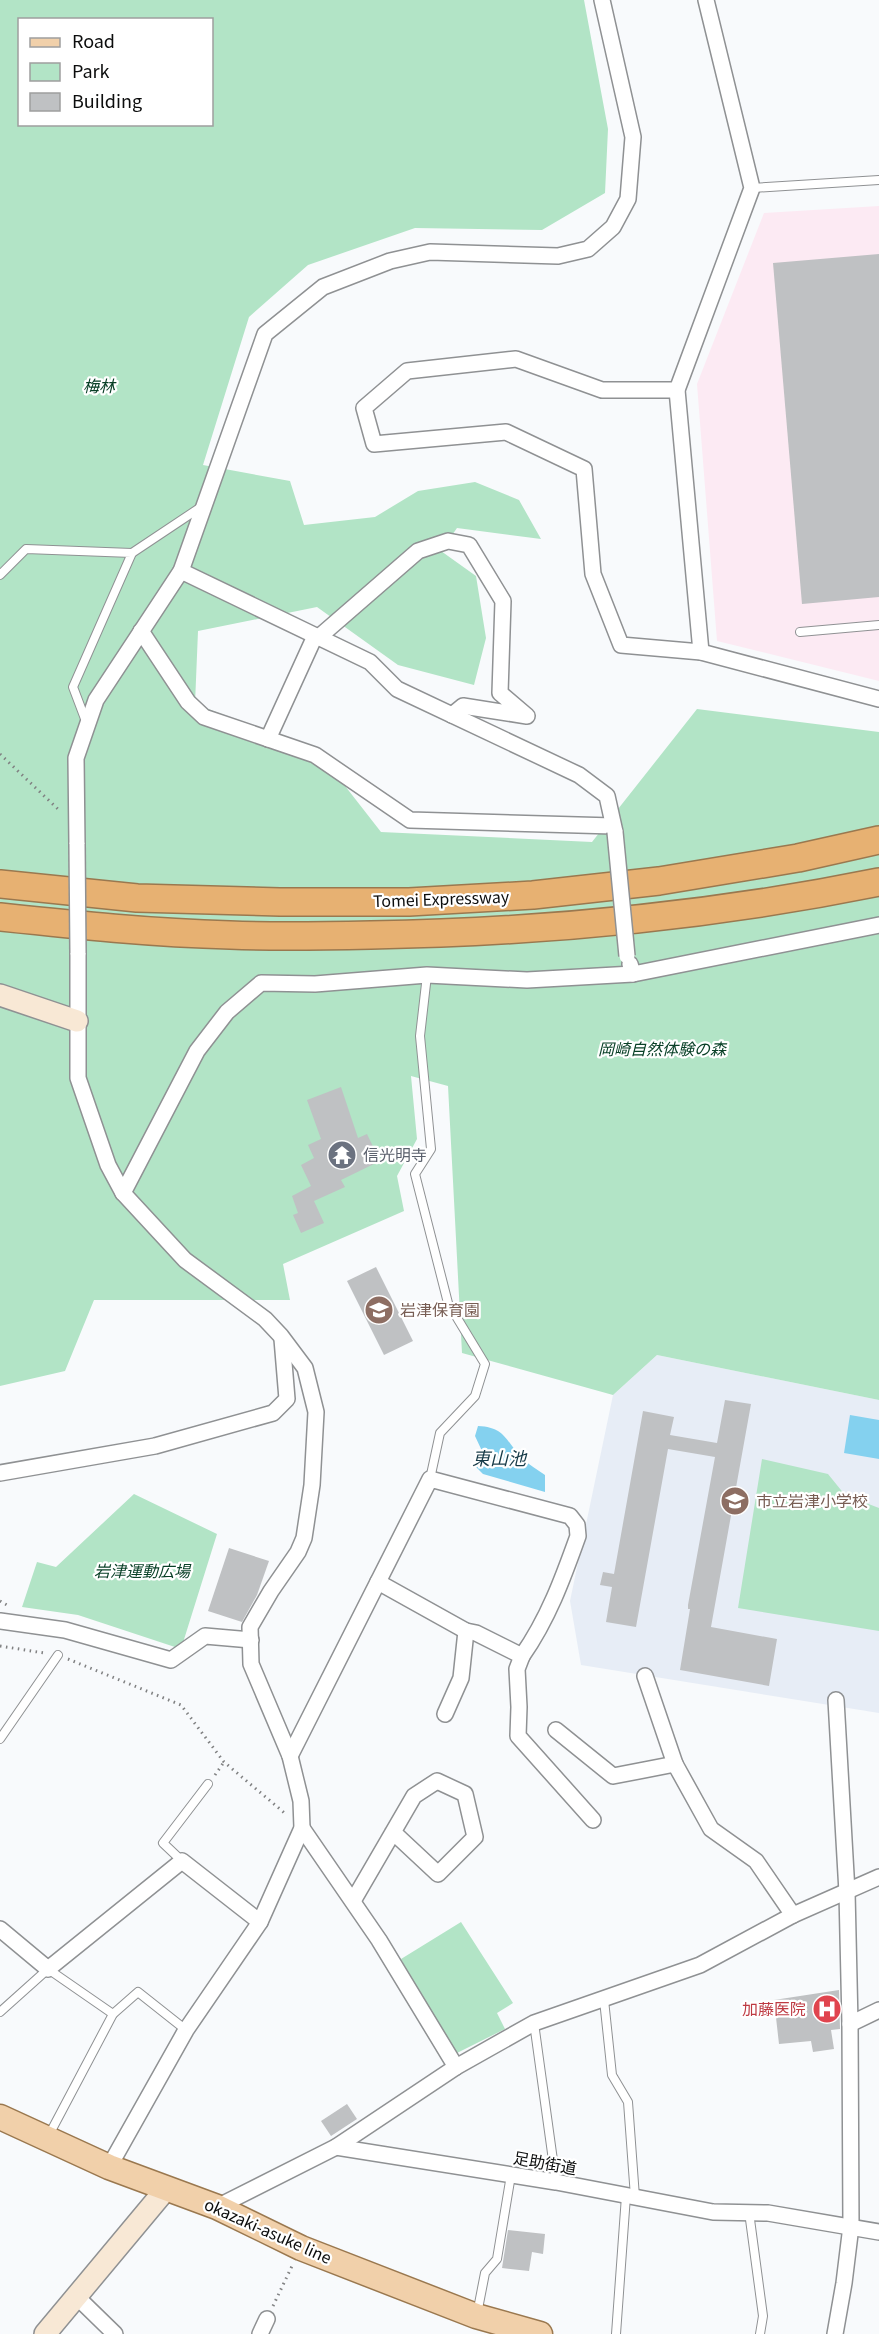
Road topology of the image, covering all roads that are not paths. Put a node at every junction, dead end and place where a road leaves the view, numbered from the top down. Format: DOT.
graph roads {
  1 [pos="603,0"];
  2 [pos="706,0"];
  3 [pos="879,180"];
  4 [pos="752,188"];
  5 [pos="677,390"];
  6 [pos="205,504"];
  7 [pos="132,553"];
  8 [pos="181,571"];
  9 [pos="0,575"];
  10 [pos="879,625"];
  11 [pos="141,631"];
  12 [pos="800,632"];
  13 [pos="317,636"];
  14 [pos="701,652"];
  15 [pos="879,699"];
  16 [pos="453,715"];
  17 [pos="87,725"];
  18 [pos="268,740"];
  19 [pos="614,829"];
  20 [pos="879,840"];
  21 [pos="879,882"];
  22 [pos="0,885"];
  23 [pos="0,917"];
  24 [pos="879,925"];
  25 [pos="633,974"];
  26 [pos="427,975"];
  27 [pos="0,995"];
  28 [pos="77,1021"];
  29 [pos="123,1193"];
  30 [pos="281,1336"];
  31 [pos="0,1473"];
  32 [pos="430,1479"];
  33 [pos="378,1582"];
  34 [pos="0,1621"];
  35 [pos="466,1631"];
  36 [pos="251,1640"];
  37 [pos="58,1655"];
  38 [pos="522,1656"];
  39 [pos="645,1676"];
  40 [pos="836,1701"];
  41 [pos="445,1714"];
  42 [pos="556,1730"];
  43 [pos="0,1739"];
  44 [pos="290,1756"];
  45 [pos="675,1764"];
  46 [pos="208,1784"];
  47 [pos="593,1820"];
  48 [pos="302,1828"];
  49 [pos="393,1832"];
  50 [pos="182,1861"];
  51 [pos="879,1877"];
  52 [pos="847,1892"];
  53 [pos="352,1901"];
  54 [pos="793,1915"];
  55 [pos="260,1922"];
  56 [pos="0,1929"];
  57 [pos="48,1969"];
  58 [pos="604,2000"];
  59 [pos="879,2010"];
  60 [pos="0,2012"];
  61 [pos="113,2014"];
  62 [pos="534,2023"];
  63 [pos="850,2024"];
  64 [pos="186,2030"];
  65 [pos="456,2067"];
  66 [pos="0,2117"];
  67 [pos="46,2140"];
  68 [pos="336,2147"];
  69 [pos="109,2167"];
  70 [pos="511,2175"];
  71 [pos="556,2182"];
  72 [pos="166,2189"];
  73 [pos="630,2197"];
  74 [pos="217,2207"];
  75 [pos="749,2212"];
  76 [pos="851,2226"];
  77 [pos="879,2232"];
  78 [pos="77,2297"];
  79 [pos="477,2316"];
  80 [pos="267,2319"];
  81 [pos="45,2334"];
  82 [pos="115,2334"];
  83 [pos="260,2334"];
  84 [pos="540,2334"];
  85 [pos="616,2334"];
  86 [pos="760,2334"];
  87 [pos="835,2334"];
  1 -- 6 [label="street"];
  2 -- 4 [label="street"];
  3 -- 4 [label="lane"];
  4 -- 5 [label="street"];
  5 -- 14 [label="street"];
  5 -- 14 [label="street"];
  6 -- 7 [label="lane"];
  6 -- 8 [label="street"];
  7 -- 9 [label="lane"];
  7 -- 17 [label="lane"];
  8 -- 11 [label="street"];
  8 -- 13 [label="street"];
  10 -- 12 [label="lane"];
  11 -- 17 [label="street"];
  11 -- 18 [label="street"];
  13 -- 16 [label="street"];
  13 -- 16 [label="street"];
  13 -- 18 [label="street"];
  14 -- 15 [label="street"];
  16 -- 19 [label="street"];
  17 -- 28 [label="street, bridge"];
  18 -- 19 [label="street"];
  19 -- 25 [label="street, bridge"];
  20 -- 22 [label="highway, Tomei Expressway"];
  21 -- 23 [label="highway, Tomei Expressway"];
  24 -- 25 [label="street"];
  25 -- 26 [label="street"];
  26 -- 29 [label="street"];
  26 -- 32 [label="lane"];
  27 -- 28 [label="street"];
  28 -- 29 [label="street"];
  29 -- 30 [label="street"];
  30 -- 31 [label="street"];
  30 -- 36 [label="street"];
  32 -- 33 [label="street"];
  32 -- 38 [label="street"];
  33 -- 35 [label="street"];
  33 -- 44 [label="street"];
  34 -- 36 [label="street"];
  35 -- 38 [label="street"];
  35 -- 41 [label="street"];
  36 -- 44 [label="street"];
  37 -- 43 [label="lane"];
  38 -- 47 [label="street"];
  39 -- 45 [label="street"];
  40 -- 52 [label="street"];
  42 -- 45 [label="street"];
  44 -- 48 [label="street"];
  45 -- 54 [label="street"];
  46 -- 50 [label="lane"];
  48 -- 53 [label="street"];
  48 -- 55 [label="street"];
  49 -- 49 [label="street"];
  49 -- 53 [label="street"];
  50 -- 55 [label="street"];
  50 -- 57 [label="street"];
  51 -- 52 [label="street"];
  52 -- 54 [label="street"];
  52 -- 63 [label="street"];
  53 -- 65 [label="street"];
  54 -- 58 [label="street"];
  55 -- 64 [label="street"];
  56 -- 57 [label="street"];
  57 -- 60 [label="lane"];
  57 -- 61 [label="lane"];
  58 -- 62 [label="street"];
  58 -- 73 [label="lane"];
  59 -- 63 [label="street"];
  61 -- 64 [label="lane"];
  61 -- 67 [label="lane"];
  62 -- 65 [label="street"];
  62 -- 71 [label="lane"];
  63 -- 76 [label="street"];
  64 -- 69 [label="street"];
  65 -- 68 [label="street"];
  66 -- 67 [label="main road, okazaki-asuke line"];
  67 -- 69 [label="main road, okazaki-asuke line"];
  68 -- 70 [label="street, 足助街道"];
  68 -- 74 [label="street"];
  69 -- 72 [label="main road, okazaki-asuke line"];
  70 -- 71 [label="street, 足助街道"];
  70 -- 79 [label="lane"];
  71 -- 73 [label="street, 足助街道"];
  72 -- 74 [label="main road, okazaki-asuke line"];
  72 -- 78 [label="street"];
  73 -- 75 [label="street, 足助街道"];
  73 -- 85 [label="lane"];
  74 -- 79 [label="main road, okazaki-asuke line"];
  75 -- 76 [label="street, 足助街道"];
  75 -- 86 [label="lane"];
  76 -- 77 [label="street, 足助街道"];
  76 -- 87 [label="street"];
  78 -- 81 [label="street"];
  78 -- 82 [label="street"];
  79 -- 84 [label="main road, okazaki-asuke line"];
  80 -- 83 [label="street"];
}
